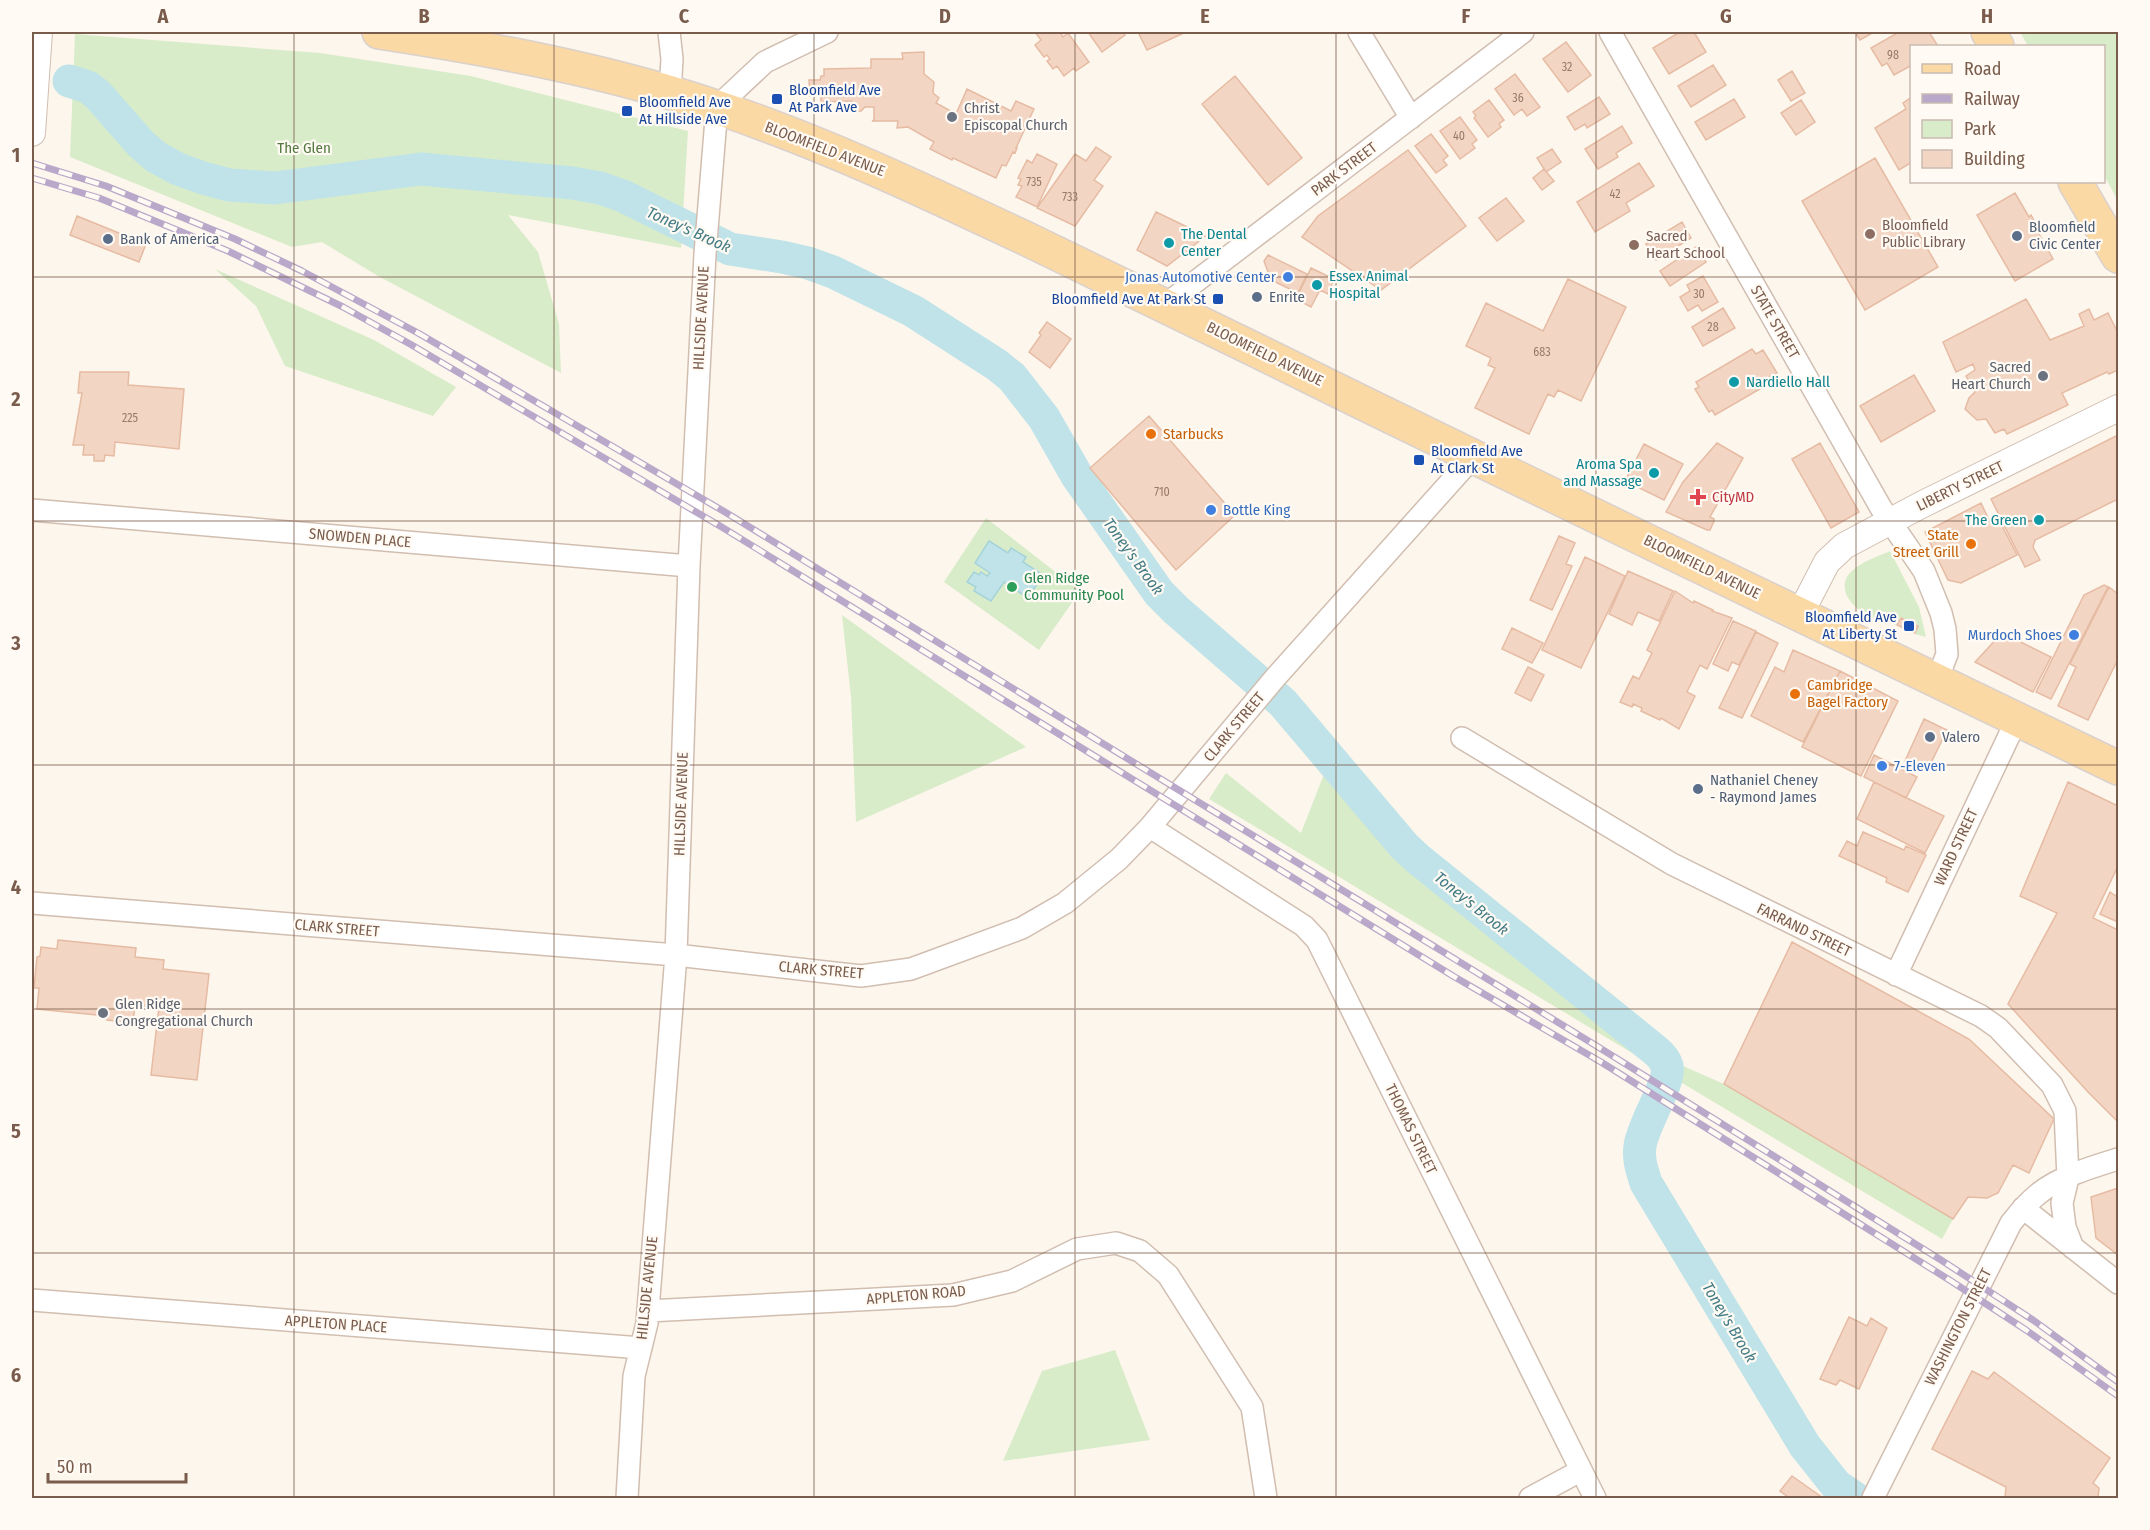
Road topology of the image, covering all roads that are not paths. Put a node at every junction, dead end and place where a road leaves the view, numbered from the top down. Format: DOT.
graph roads {
  1 [pos="39,32"];
  2 [pos="379,32"];
  3 [pos="669,32"];
  4 [pos="827,32"];
  5 [pos="1359,32"];
  6 [pos="1523,32"];
  7 [pos="1610,32"];
  8 [pos="1988,32"];
  9 [pos="455,38"];
  10 [pos="1996,45"];
  11 [pos="670,93"];
  12 [pos="717,107"];
  13 [pos="1411,118"];
  14 [pos="32,133"];
  15 [pos="2076,183"];
  16 [pos="2118,256"];
  17 [pos="1165,305"];
  18 [pos="2118,408"];
  19 [pos="1473,457"];
  20 [pos="32,510"];
  21 [pos="1889,522"];
  22 [pos="688,566"];
  23 [pos="1800,614"];
  24 [pos="1937,680"];
  25 [pos="2017,719"];
  26 [pos="1462,738"];
  27 [pos="2118,768"];
  28 [pos="1150,827"];
  29 [pos="32,903"];
  30 [pos="676,955"];
  31 [pos="1896,975"];
  32 [pos="2113,1161"];
  33 [pos="2068,1178"];
  34 [pos="2023,1208"];
  35 [pos="2073,1248"];
  36 [pos="2118,1283"];
  37 [pos="32,1300"];
  38 [pos="648,1311"];
  39 [pos="641,1348"];
  40 [pos="1580,1471"];
  41 [pos="1874,1496"];
  42 [pos="627,1498"];
  43 [pos="1266,1498"];
  44 [pos="1530,1498"];
  45 [pos="1595,1498"];
  1 -- 14 [label="street"];
  2 -- 9 [label="main road, BLOOMFIELD AVENUE"];
  3 -- 11 [label="street"];
  4 -- 12 [label="street"];
  5 -- 13 [label="street"];
  6 -- 13 [label="street, PARK STREET"];
  7 -- 21 [label="street, STATE STREET"];
  8 -- 10 [label="main road"];
  9 -- 11 [label="main road, BLOOMFIELD AVENUE"];
  11 -- 12 [label="main road, BLOOMFIELD AVENUE"];
  12 -- 17 [label="main road, BLOOMFIELD AVENUE"];
  12 -- 22 [label="street, HILLSIDE AVENUE"];
  13 -- 17 [label="street, PARK STREET"];
  15 -- 16 [label="main road"];
  17 -- 19 [label="main road, BLOOMFIELD AVENUE"];
  18 -- 21 [label="street, LIBERTY STREET"];
  19 -- 23 [label="main road, BLOOMFIELD AVENUE"];
  19 -- 28 [label="street, CLARK STREET"];
  20 -- 22 [label="street, SNOWDEN PLACE"];
  21 -- 23 [label="street, LIBERTY STREET"];
  21 -- 24 [label="street, STATE STREET"];
  22 -- 30 [label="street, HILLSIDE AVENUE"];
  23 -- 24 [label="main road, BLOOMFIELD AVENUE"];
  24 -- 25 [label="main road, BLOOMFIELD AVENUE"];
  25 -- 27 [label="main road, BLOOMFIELD AVENUE"];
  25 -- 31 [label="street, WARD STREET"];
  26 -- 31 [label="street, FARRAND STREET"];
  28 -- 30 [label="street, CLARK STREET"];
  28 -- 40 [label="street, THOMAS STREET"];
  29 -- 30 [label="street, CLARK STREET"];
  30 -- 38 [label="street, HILLSIDE AVENUE"];
  31 -- 33 [label="street, FARRAND STREET"];
  32 -- 33 [label="street, WASHINGTON STREET"];
  33 -- 34 [label="street, WASHINGTON STREET"];
  33 -- 35 [label="street"];
  34 -- 35 [label="street"];
  34 -- 41 [label="street, WASHINGTON STREET"];
  35 -- 36 [label="street"];
  37 -- 39 [label="street, APPLETON PLACE"];
  38 -- 39 [label="street, HILLSIDE AVENUE"];
  38 -- 43 [label="street, APPLETON ROAD"];
  39 -- 42 [label="street, HILLSIDE AVENUE"];
  40 -- 44 [label="street"];
  40 -- 45 [label="street, THOMAS STREET"];
}
